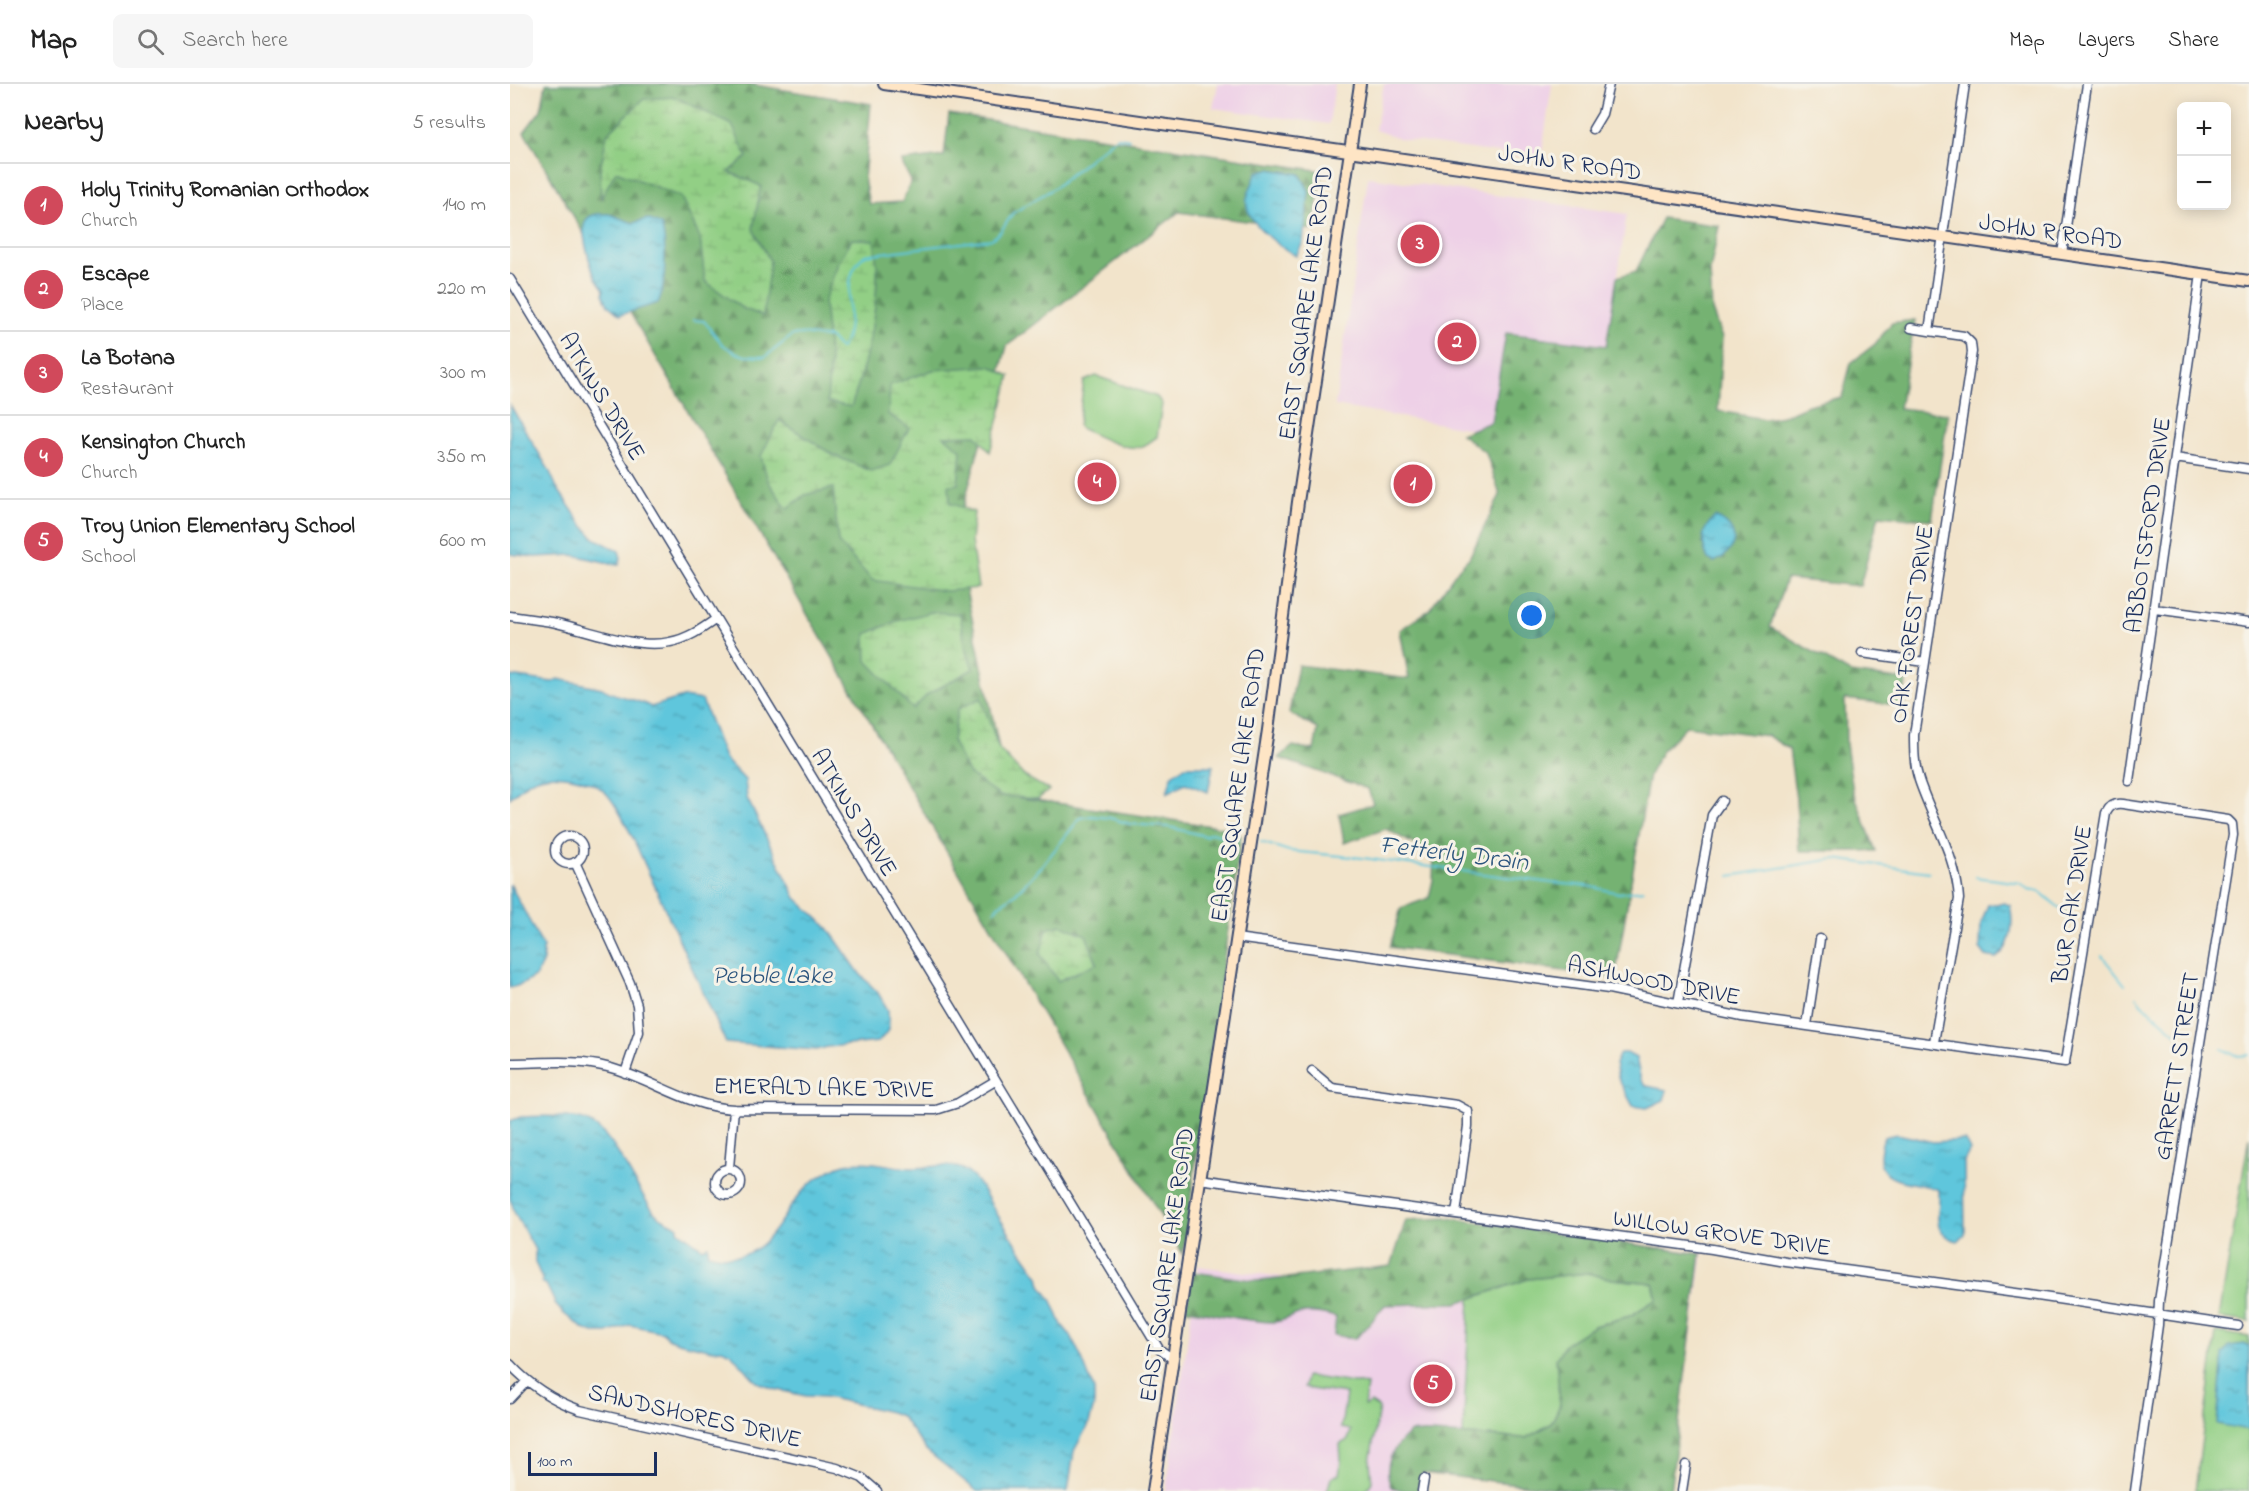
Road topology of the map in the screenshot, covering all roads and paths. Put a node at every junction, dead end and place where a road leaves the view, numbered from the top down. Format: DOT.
graph roads {
  1 [pos="884,84"];
  2 [pos="1360,84"];
  3 [pos="1609,84"];
  4 [pos="1965,84"];
  5 [pos="2087,84"];
  6 [pos="1593,129"];
  7 [pos="1349,150"];
  8 [pos="1943,237"];
  9 [pos="2062,254"];
  10 [pos="2202,274"];
  11 [pos="510,279"];
  12 [pos="2249,281"];
  13 [pos="1911,328"];
  14 [pos="1929,331"];
  15 [pos="2175,458"];
  16 [pos="2249,469"];
  17 [pos="2155,609"];
  18 [pos="510,616"];
  19 [pos="716,619"];
  20 [pos="2249,622"];
  21 [pos="1862,654"];
  22 [pos="1925,662"];
  23 [pos="2129,781"];
  24 [pos="1722,801"];
  25 [pos="2232,824"];
  26 [pos="575,862"];
  27 [pos="1236,938"];
  28 [pos="1820,939"];
  29 [pos="1678,1003"];
  30 [pos="1807,1025"];
  31 [pos="1934,1042"];
  32 [pos="2065,1062"];
  33 [pos="510,1063"];
  34 [pos="1312,1071"];
  35 [pos="625,1073"];
  36 [pos="995,1082"];
  37 [pos="734,1109"];
  38 [pos="729,1168"];
  39 [pos="1199,1179"];
  40 [pos="1456,1214"];
  41 [pos="2158,1315"];
  42 [pos="2238,1326"];
  43 [pos="1173,1359"];
  44 [pos="510,1364"];
  45 [pos="527,1381"];
  46 [pos="510,1400"];
  47 [pos="1686,1465"];
  48 [pos="1424,1479"];
  49 [pos="877,1491"];
  50 [pos="1153,1491"];
  51 [pos="1422,1491"];
  52 [pos="1683,1491"];
  53 [pos="2135,1491"];
  1 -- 7 [label="main road, JOHN R ROAD"];
  2 -- 7 [label="main road, EAST SQUARE LAKE ROAD"];
  3 -- 6 [label="street"];
  4 -- 8 [label="street"];
  5 -- 9 [label="street"];
  7 -- 8 [label="main road, JOHN R ROAD"];
  7 -- 27 [label="main road, EAST SQUARE LAKE ROAD"];
  8 -- 9 [label="main road, JOHN R ROAD"];
  8 -- 14 [label="street"];
  9 -- 10 [label="main road, JOHN R ROAD"];
  10 -- 12 [label="main road, JOHN R ROAD"];
  10 -- 15 [label="street, ABBOTSFORD DRIVE"];
  11 -- 19 [label="street, ATKINS DRIVE"];
  13 -- 14 [label="street, OAK FOREST DRIVE"];
  14 -- 22 [label="street, OAK FOREST DRIVE"];
  15 -- 16 [label="street"];
  15 -- 17 [label="street, ABBOTSFORD DRIVE"];
  17 -- 20 [label="street"];
  17 -- 23 [label="street, ABBOTSFORD DRIVE"];
  18 -- 19 [label="street"];
  19 -- 36 [label="street, ATKINS DRIVE"];
  21 -- 22 [label="street"];
  22 -- 31 [label="street, OAK FOREST DRIVE"];
  24 -- 29 [label="street"];
  25 -- 32 [label="street, BUR OAK DRIVE"];
  25 -- 41 [label="street, GARRETT STREET"];
  26 -- 35 [label="street"];
  27 -- 29 [label="street, ASHWOOD DRIVE"];
  27 -- 39 [label="main road, EAST SQUARE LAKE ROAD"];
  28 -- 30 [label="street"];
  29 -- 30 [label="street, ASHWOOD DRIVE"];
  30 -- 31 [label="street, ASHWOOD DRIVE"];
  31 -- 32 [label="street, ASHWOOD DRIVE"];
  33 -- 35 [label="street, EMERALD LAKE DRIVE"];
  34 -- 40 [label="street"];
  35 -- 37 [label="street, EMERALD LAKE DRIVE"];
  36 -- 37 [label="street, EMERALD LAKE DRIVE"];
  36 -- 43 [label="street, ATKINS DRIVE"];
  37 -- 38 [label="street"];
  39 -- 40 [label="street, WILLOW GROVE DRIVE"];
  39 -- 43 [label="main road, EAST SQUARE LAKE ROAD"];
  40 -- 41 [label="street, WILLOW GROVE DRIVE"];
  41 -- 42 [label="street, WILLOW GROVE DRIVE"];
  41 -- 53 [label="street, GARRETT STREET"];
  43 -- 50 [label="main road, EAST SQUARE LAKE ROAD"];
  44 -- 45 [label="street, SANDSHORES DRIVE"];
  45 -- 46 [label="street"];
  45 -- 49 [label="street, SANDSHORES DRIVE"];
  47 -- 52 [label="street"];
  48 -- 51 [label="street"];
}
